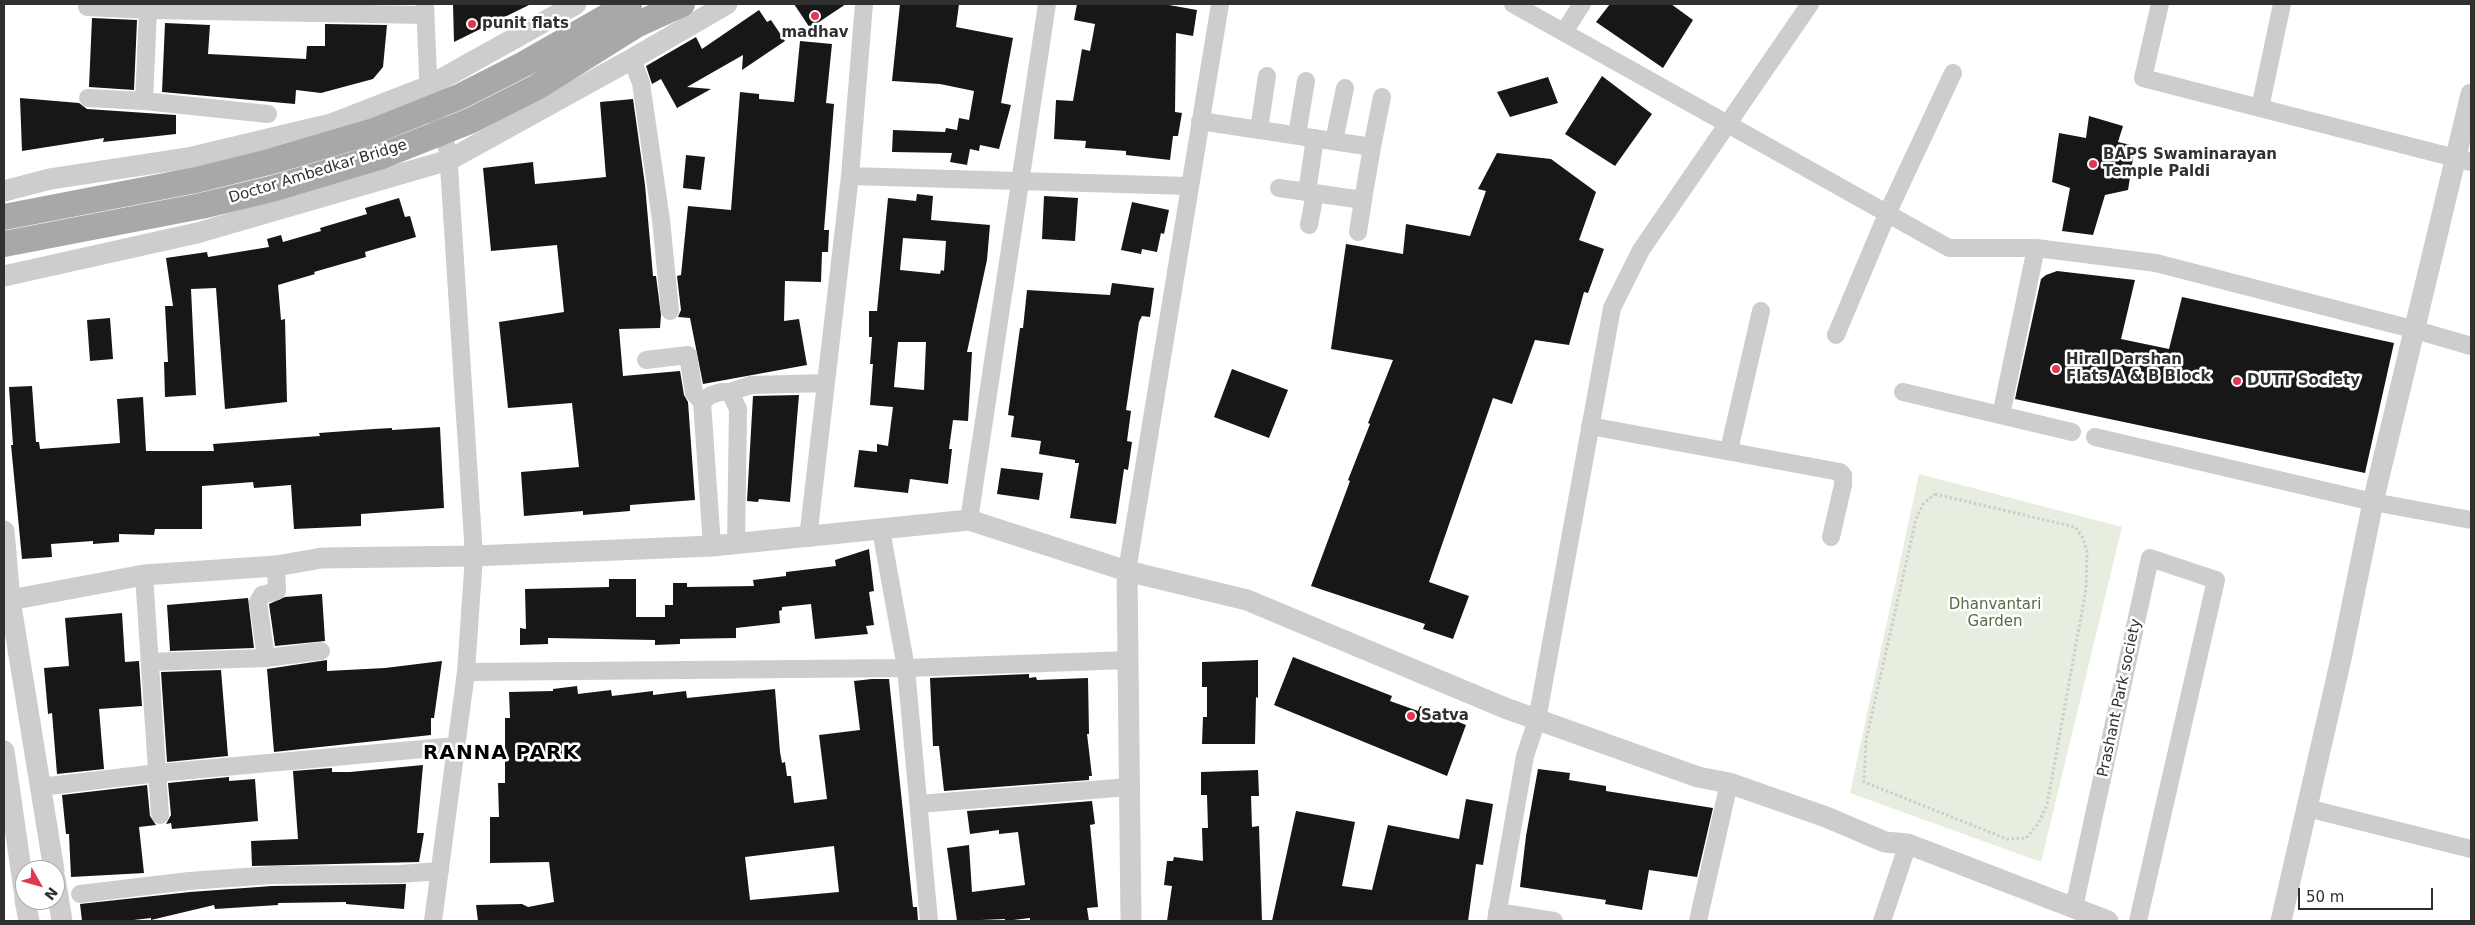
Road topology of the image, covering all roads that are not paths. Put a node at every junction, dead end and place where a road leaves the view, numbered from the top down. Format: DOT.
graph roads {
  1 [pos="576,4"];
  2 [pos="682,4"];
  3 [pos="727,4"];
  4 [pos="864,4"];
  5 [pos="1046,4"];
  6 [pos="1220,4"];
  7 [pos="1513,4"];
  8 [pos="1582,4"];
  9 [pos="1810,4"];
  10 [pos="2160,4"];
  11 [pos="2282,4"];
  12 [pos="88,7"];
  13 [pos="425,9"];
  14 [pos="148,10"];
  15 [pos="630,12"];
  16 [pos="1564,32"];
  17 [pos="632,59"];
  18 [pos="1952,73"];
  19 [pos="1268,76"];
  20 [pos="1306,81"];
  21 [pos="429,86"];
  22 [pos="1345,88"];
  23 [pos="2471,94"];
  24 [pos="1382,97"];
  25 [pos="88,98"];
  26 [pos="144,101"];
  27 [pos="2260,108"];
  28 [pos="268,114"];
  29 [pos="1200,121"];
  30 [pos="1727,124"];
  31 [pos="1259,129"];
  32 [pos="1297,135"];
  33 [pos="1315,138"];
  34 [pos="1334,141"];
  35 [pos="1372,147"];
  36 [pos="449,160"];
  37 [pos="2464,160"];
  38 [pos="850,176"];
  39 [pos="1021,180"];
  40 [pos="1189,186"];
  41 [pos="1279,188"];
  42 [pos="4,191"];
  43 [pos="1311,192"];
  44 [pos="1363,200"];
  45 [pos="1888,214"];
  46 [pos="4,217"];
  47 [pos="1309,225"];
  48 [pos="1358,232"];
  49 [pos="4,244"];
  50 [pos="2036,248"];
  51 [pos="4,276"];
  52 [pos="670,311"];
  53 [pos="1761,311"];
  54 [pos="2416,330"];
  55 [pos="1836,335"];
  56 [pos="2471,346"];
  57 [pos="646,360"];
  58 [pos="826,383"];
  59 [pos="730,392"];
  60 [pos="1903,392"];
  61 [pos="702,402"];
  62 [pos="2001,414"];
  63 [pos="1590,426"];
  64 [pos="2072,432"];
  65 [pos="2095,437"];
  66 [pos="1729,450"];
  67 [pos="708,490"];
  68 [pos="736,490"];
  69 [pos="2373,502"];
  70 [pos="969,520"];
  71 [pos="2471,520"];
  72 [pos="881,530"];
  73 [pos="4,531"];
  74 [pos="1831,537"];
  75 [pos="808,538"];
  76 [pos="736,544"];
  77 [pos="712,546"];
  78 [pos="474,556"];
  79 [pos="276,566"];
  80 [pos="1127,571"];
  81 [pos="144,575"];
  82 [pos="10,600"];
  83 [pos="321,651"];
  84 [pos="266,658"];
  85 [pos="1129,660"];
  86 [pos="150,662"];
  87 [pos="906,668"];
  88 [pos="466,672"];
  89 [pos="1537,720"];
  90 [pos="456,746"];
  91 [pos="4,752"];
  92 [pos="158,773"];
  93 [pos="1729,783"];
  94 [pos="40,786"];
  95 [pos="1130,787"];
  96 [pos="918,804"];
  97 [pos="2307,808"];
  98 [pos="160,815"];
  99 [pos="1908,844"];
  100 [pos="2471,849"];
  101 [pos="19,860"];
  102 [pos="52,860"];
  103 [pos="440,871"];
  104 [pos="80,894"];
  105 [pos="2074,907"];
  106 [pos="1496,917"];
  107 [pos="433,921"];
  108 [pos="929,921"];
  109 [pos="1131,921"];
  110 [pos="1554,921"];
  111 [pos="1698,921"];
  112 [pos="1882,921"];
  113 [pos="2108,921"];
  114 [pos="2138,921"];
  115 [pos="2281,921"];
  1 -- 21 [label="street"];
  2 -- 15 [label="main road"];
  3 -- 17 [label="street"];
  4 -- 38 [label="street"];
  5 -- 39 [label="street"];
  6 -- 29 [label="street"];
  7 -- 16 [label="street"];
  8 -- 16 [label="street"];
  9 -- 30 [label="street"];
  10 -- 27 [label="street"];
  11 -- 27 [label="street"];
  12 -- 14 [label="street"];
  13 -- 14 [label="street"];
  13 -- 21 [label="street"];
  14 -- 26 [label="street"];
  15 -- 46 [label="main road, Doctor Ambedkar Bridge"];
  15 -- 49 [label="main road, Doctor Ambedkar Bridge"];
  16 -- 30 [label="street"];
  17 -- 36 [label="street"];
  17 -- 52 [label="street"];
  18 -- 45 [label="street"];
  19 -- 31 [label="street"];
  20 -- 32 [label="street"];
  21 -- 36 [label="street"];
  21 -- 42 [label="street"];
  22 -- 34 [label="street"];
  23 -- 37 [label="street"];
  24 -- 35 [label="street"];
  25 -- 26 [label="street"];
  26 -- 28 [label="street"];
  27 -- 37 [label="street"];
  29 -- 31 [label="street"];
  29 -- 40 [label="street"];
  30 -- 45 [label="street"];
  30 -- 63 [label="street"];
  31 -- 32 [label="street"];
  32 -- 33 [label="street"];
  33 -- 34 [label="street"];
  33 -- 43 [label="street"];
  34 -- 35 [label="street"];
  35 -- 44 [label="street"];
  36 -- 51 [label="street"];
  36 -- 78 [label="street"];
  37 -- 54 [label="street"];
  38 -- 39 [label="street"];
  38 -- 58 [label="street"];
  39 -- 40 [label="street"];
  39 -- 70 [label="street"];
  40 -- 80 [label="street"];
  41 -- 43 [label="street"];
  43 -- 44 [label="street"];
  43 -- 47 [label="street"];
  44 -- 48 [label="street"];
  45 -- 50 [label="street"];
  45 -- 55 [label="street"];
  50 -- 54 [label="street"];
  50 -- 62 [label="street"];
  53 -- 66 [label="street"];
  54 -- 56 [label="street"];
  54 -- 69 [label="street"];
  57 -- 61 [label="street"];
  58 -- 59 [label="street"];
  58 -- 75 [label="street"];
  59 -- 61 [label="street"];
  59 -- 68 [label="street"];
  60 -- 62 [label="street"];
  61 -- 67 [label="street"];
  62 -- 64 [label="street"];
  63 -- 66 [label="street"];
  63 -- 89 [label="street"];
  65 -- 69 [label="street"];
  66 -- 74 [label="street"];
  67 -- 68 [label="street"];
  67 -- 77 [label="street"];
  68 -- 76 [label="street"];
  69 -- 71 [label="street"];
  69 -- 97 [label="street"];
  70 -- 72 [label="street"];
  70 -- 80 [label="street"];
  72 -- 75 [label="street"];
  72 -- 87 [label="street"];
  73 -- 82 [label="street"];
  75 -- 76 [label="street"];
  76 -- 77 [label="street"];
  77 -- 78 [label="street"];
  78 -- 79 [label="street"];
  78 -- 88 [label="street"];
  79 -- 81 [label="street"];
  79 -- 84 [label="street"];
  80 -- 85 [label="street"];
  80 -- 89 [label="street"];
  81 -- 82 [label="street"];
  81 -- 86 [label="street"];
  82 -- 94 [label="street"];
  83 -- 84 [label="street"];
  84 -- 86 [label="street"];
  85 -- 87 [label="street"];
  85 -- 95 [label="street"];
  86 -- 92 [label="street"];
  87 -- 88 [label="street"];
  87 -- 96 [label="street"];
  88 -- 90 [label="street"];
  89 -- 93 [label="street"];
  89 -- 106 [label="street"];
  90 -- 92 [label="street"];
  90 -- 103 [label="street"];
  91 -- 101 [label="street"];
  92 -- 94 [label="street"];
  92 -- 98 [label="street"];
  93 -- 99 [label="street"];
  93 -- 111 [label="street"];
  94 -- 102 [label="street"];
  95 -- 96 [label="street"];
  95 -- 109 [label="street"];
  96 -- 108 [label="street"];
  97 -- 100 [label="street"];
  97 -- 115 [label="street"];
  99 -- 105 [label="street"];
  99 -- 112 [label="street"];
  103 -- 104 [label="street"];
  103 -- 107 [label="street"];
  105 -- 113 [label="street"];
  105 -- 114 [label="street, Prashant Park society"];
  106 -- 110 [label="street"];
}
